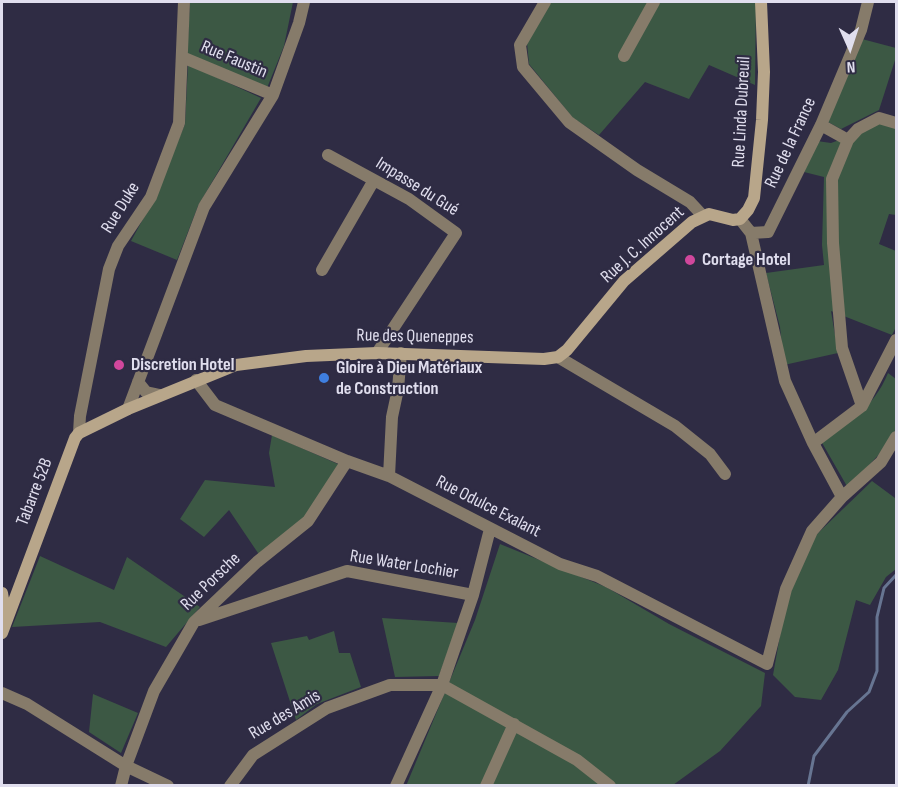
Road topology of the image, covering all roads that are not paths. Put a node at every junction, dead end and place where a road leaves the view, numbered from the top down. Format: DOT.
graph roads {
  1 [pos="184,2"];
  2 [pos="303,2"];
  3 [pos="545,2"];
  4 [pos="654,2"];
  5 [pos="761,2"];
  6 [pos="868,2"];
  7 [pos="624,56"];
  8 [pos="182,57"];
  9 [pos="273,95"];
  10 [pos="897,123"];
  11 [pos="821,125"];
  12 [pos="848,140"];
  13 [pos="328,155"];
  14 [pos="374,180"];
  15 [pos="703,216"];
  16 [pos="740,219"];
  17 [pos="752,233"];
  18 [pos="322,270"];
  19 [pos="897,340"];
  20 [pos="377,353"];
  21 [pos="401,353"];
  22 [pos="558,357"];
  23 [pos="196,380"];
  24 [pos="138,382"];
  25 [pos="160,396"];
  26 [pos="862,406"];
  27 [pos="128,409"];
  28 [pos="79,433"];
  29 [pos="897,437"];
  30 [pos="813,443"];
  31 [pos="347,461"];
  32 [pos="725,474"];
  33 [pos="389,476"];
  34 [pos="842,497"];
  35 [pos="490,529"];
  36 [pos="2,593"];
  37 [pos="473,595"];
  38 [pos="7,618"];
  39 [pos="194,622"];
  40 [pos="2,633"];
  41 [pos="442,685"];
  42 [pos="2,693"];
  43 [pos="513,724"];
  44 [pos="126,766"];
  45 [pos="606,784"];
  46 [pos="122,786"];
  47 [pos="168,786"];
  48 [pos="230,786"];
  49 [pos="396,786"];
  50 [pos="486,786"];
  1 -- 8 [label="street, Rue Duke"];
  2 -- 9 [label="street"];
  3 -- 15 [label="street"];
  4 -- 7 [label="street"];
  5 -- 16 [label="street, Rue Linda Dubreuil"];
  6 -- 11 [label="street, Rue de la France"];
  8 -- 9 [label="street, Rue Faustin"];
  8 -- 28 [label="street, Rue Duke"];
  9 -- 24 [label="street"];
  10 -- 12 [label="street"];
  11 -- 12 [label="street"];
  11 -- 17 [label="street, Rue de la France"];
  12 -- 26 [label="street"];
  13 -- 14 [label="street, Impasse du Gué"];
  14 -- 18 [label="street"];
  14 -- 20 [label="street, Impasse du Gué"];
  15 -- 16 [label="street, Rue J. C. Innocent"];
  15 -- 22 [label="street, Rue J. C. Innocent"];
  16 -- 17 [label="street"];
  17 -- 30 [label="street"];
  19 -- 26 [label="street"];
  20 -- 21 [label="street, Rue des Queneppes"];
  20 -- 23 [label="street, Rue des Queneppes"];
  21 -- 22 [label="street, Rue des Queneppes"];
  21 -- 33 [label="street"];
  22 -- 32 [label="street"];
  23 -- 25 [label="street, Rue des Queneppes"];
  23 -- 31 [label="street, Rue Odulce Exalant"];
  24 -- 25 [label="street"];
  24 -- 27 [label="street"];
  25 -- 27 [label="street, Rue des Queneppes"];
  26 -- 30 [label="street"];
  27 -- 28 [label="street, Rue des Queneppes"];
  28 -- 38 [label="street, Tabarre 52B"];
  29 -- 34 [label="street"];
  30 -- 34 [label="street"];
  31 -- 33 [label="street, Rue Odulce Exalant"];
  31 -- 39 [label="street, Rue Porsche"];
  33 -- 35 [label="street, Rue Odulce Exalant"];
  34 -- 35 [label="street, Rue Odulce Exalant"];
  35 -- 37 [label="street"];
  36 -- 38 [label="street"];
  37 -- 39 [label="street, Rue Water Lochier"];
  37 -- 41 [label="street"];
  38 -- 40 [label="street, Tabarre 52B"];
  39 -- 44 [label="street, Rue Porsche"];
  41 -- 43 [label="street"];
  41 -- 48 [label="street, Rue des Amis"];
  41 -- 49 [label="street"];
  42 -- 44 [label="street"];
  43 -- 45 [label="street"];
  43 -- 50 [label="street"];
  44 -- 46 [label="street, Rue Porsche"];
  44 -- 47 [label="street"];
}
